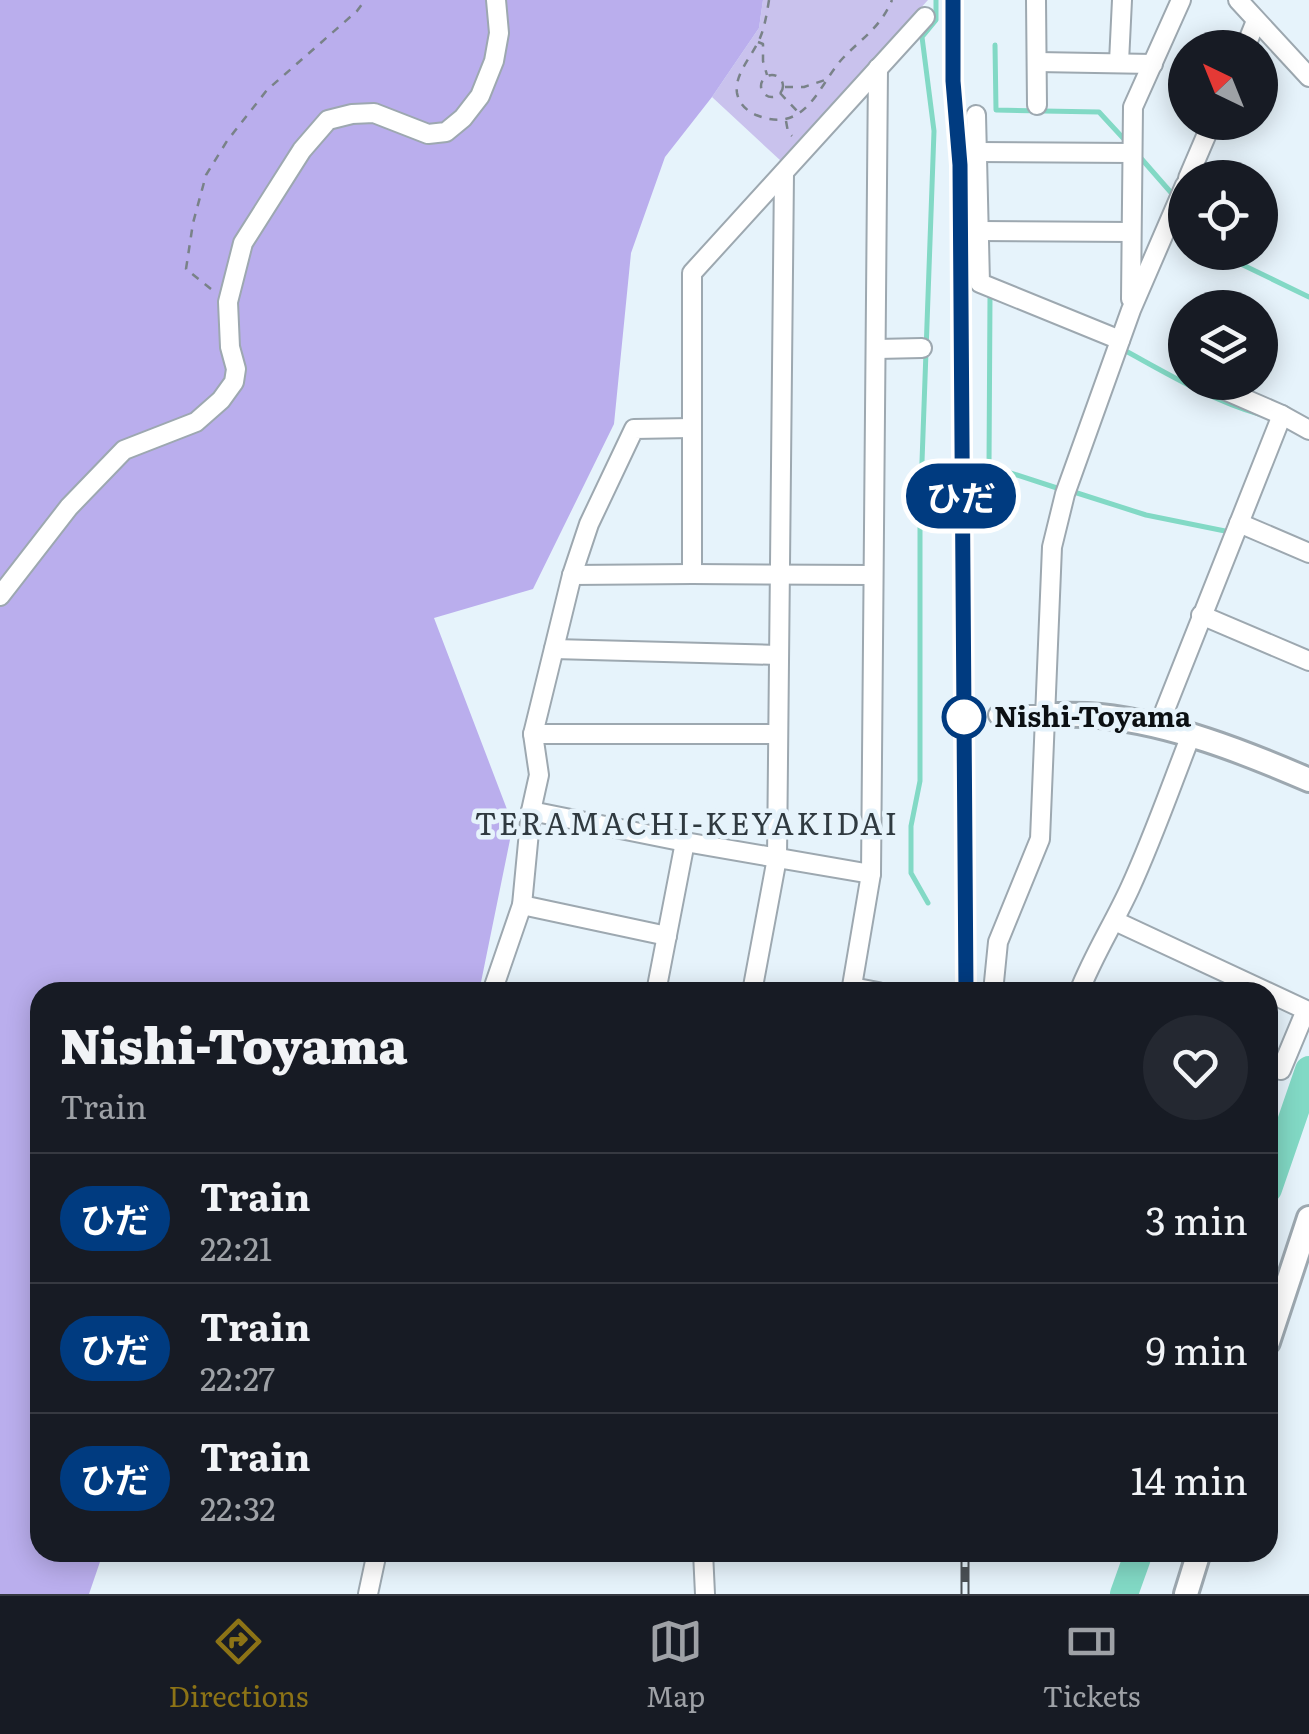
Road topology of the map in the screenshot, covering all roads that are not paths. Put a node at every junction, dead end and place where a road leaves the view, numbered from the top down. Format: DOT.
graph roads {
  1 [pos="496,0"];
  2 [pos="1036,0"];
  3 [pos="1122,0"];
  4 [pos="1181,0"];
  5 [pos="1238,0"];
  6 [pos="925,16"];
  7 [pos="1256,21"];
  8 [pos="1252,30"];
  9 [pos="1036,62"];
  10 [pos="1119,62"];
  11 [pos="1152,64"];
  12 [pos="878,68"];
  13 [pos="1309,77"];
  14 [pos="1036,105"];
  15 [pos="976,116"];
  16 [pos="977,152"];
  17 [pos="1132,154"];
  18 [pos="784,173"];
  19 [pos="1168,224"];
  20 [pos="979,230"];
  21 [pos="1131,232"];
  22 [pos="1130,310"];
  23 [pos="1120,340"];
  24 [pos="922,348"];
  25 [pos="876,349"];
  26 [pos="1247,400"];
  27 [pos="1282,415"];
  28 [pos="1307,425"];
  29 [pos="691,428"];
  30 [pos="1238,523"];
  31 [pos="1309,553"];
  32 [pos="692,574"];
  33 [pos="779,575"];
  34 [pos="872,575"];
  35 [pos="572,576"];
  36 [pos="0,596"];
  37 [pos="1201,616"];
  38 [pos="554,649"];
  39 [pos="778,655"];
  40 [pos="1309,661"];
  41 [pos="1044,714"];
  42 [pos="998,715"];
  43 [pos="1159,726"];
  44 [pos="533,734"];
  45 [pos="777,734"];
  46 [pos="1191,735"];
  47 [pos="1309,780"];
  48 [pos="531,811"];
  49 [pos="685,842"];
  50 [pos="776,858"];
  51 [pos="870,874"];
  52 [pos="522,905"];
  53 [pos="1115,920"];
  54 [pos="667,936"];
  55 [pos="495,982"];
  56 [pos="658,982"];
  57 [pos="754,982"];
  58 [pos="853,982"];
  59 [pos="996,982"];
  60 [pos="1083,982"];
  61 [pos="1247,982"];
  62 [pos="1278,997"];
  63 [pos="1278,1069"];
  64 [pos="1309,1218"];
  65 [pos="1303,1251"];
  66 [pos="1278,1316"];
  67 [pos="374,1562"];
  68 [pos="703,1562"];
  69 [pos="1196,1562"];
  70 [pos="368,1594"];
  71 [pos="704,1594"];
  72 [pos="1186,1594"];
  1 -- 36 [label="street"];
  2 -- 9 [label="street"];
  3 -- 10 [label="street"];
  4 -- 11 [label="street"];
  5 -- 7 [label="street"];
  6 -- 12 [label="street"];
  7 -- 8 [label="street"];
  7 -- 13 [label="street"];
  9 -- 10 [label="street"];
  9 -- 14 [label="street"];
  10 -- 11 [label="street"];
  11 -- 17 [label="street"];
  12 -- 18 [label="street"];
  12 -- 25 [label="street"];
  15 -- 16 [label="street"];
  16 -- 17 [label="street"];
  16 -- 20 [label="street"];
  17 -- 21 [label="street"];
  18 -- 29 [label="street"];
  18 -- 33 [label="street"];
  19 -- 22 [label="street"];
  20 -- 21 [label="street"];
  20 -- 23 [label="street"];
  21 -- 22 [label="street"];
  22 -- 23 [label="street"];
  23 -- 41 [label="street"];
  24 -- 25 [label="street"];
  25 -- 34 [label="street"];
  26 -- 27 [label="street"];
  27 -- 28 [label="street"];
  27 -- 30 [label="street"];
  29 -- 32 [label="street"];
  29 -- 35 [label="street"];
  30 -- 31 [label="street"];
  30 -- 37 [label="street"];
  32 -- 33 [label="street"];
  32 -- 35 [label="street"];
  33 -- 34 [label="street"];
  33 -- 39 [label="street"];
  34 -- 51 [label="street"];
  35 -- 38 [label="street"];
  37 -- 40 [label="street"];
  37 -- 43 [label="street"];
  38 -- 39 [label="street"];
  38 -- 44 [label="street"];
  39 -- 45 [label="street"];
  41 -- 42 [label="street"];
  41 -- 43 [label="main road"];
  41 -- 59 [label="street"];
  43 -- 46 [label="main road"];
  44 -- 45 [label="street"];
  44 -- 48 [label="street"];
  45 -- 50 [label="street"];
  46 -- 47 [label="main road"];
  46 -- 53 [label="street"];
  48 -- 49 [label="street"];
  48 -- 52 [label="street"];
  49 -- 50 [label="street"];
  49 -- 54 [label="street"];
  50 -- 51 [label="street"];
  50 -- 57 [label="street"];
  51 -- 58 [label="street"];
  52 -- 54 [label="street"];
  52 -- 55 [label="street"];
  53 -- 60 [label="street"];
  53 -- 61 [label="street"];
  54 -- 56 [label="street"];
  62 -- 63 [label="street"];
  64 -- 65 [label="main road"];
  65 -- 66 [label="main road"];
  67 -- 70 [label="street"];
  68 -- 71 [label="street"];
  69 -- 72 [label="main road"];
}
